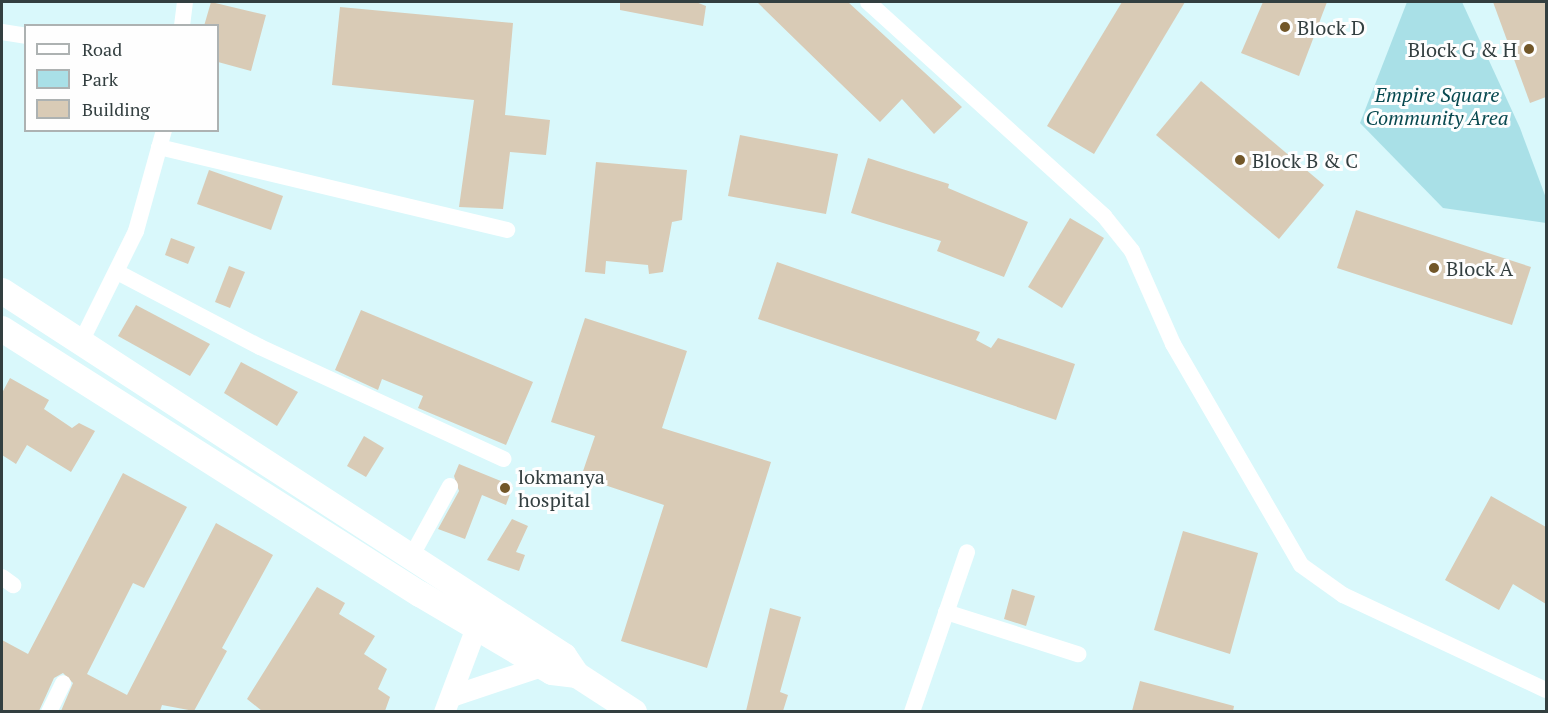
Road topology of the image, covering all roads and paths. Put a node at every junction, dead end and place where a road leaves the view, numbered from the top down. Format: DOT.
graph roads {
  1 [pos="184,2"];
  2 [pos="868,2"];
  3 [pos="182,24"];
  4 [pos="2,32"];
  5 [pos="24,36"];
  6 [pos="163,132"];
  7 [pos="159,147"];
  8 [pos="507,230"];
  9 [pos="119,273"];
  10 [pos="2,291"];
  11 [pos="3,332"];
  12 [pos="81,342"];
  13 [pos="503,459"];
  14 [pos="450,486"];
  15 [pos="967,552"];
  16 [pos="411,557"];
  17 [pos="946,612"];
  18 [pos="479,616"];
  19 [pos="1078,654"];
  20 [pos="546,657"];
  21 [pos="63,683"];
  22 [pos="1546,690"];
  23 [pos="448,704"];
  24 [pos="49,711"];
  25 [pos="634,711"];
  26 [pos="912,711"];
  1 -- 3 [label="street"];
  2 -- 22 [label="street"];
  4 -- 5 [label="street"];
  6 -- 7 [label="street"];
  7 -- 8 [label="street"];
  7 -- 9 [label="street"];
  9 -- 12 [label="street"];
  9 -- 13 [label="street"];
  10 -- 12 [label="main road"];
  11 -- 18 [label="main road"];
  12 -- 16 [label="main road"];
  14 -- 16 [label="street"];
  15 -- 17 [label="street"];
  16 -- 18 [label="main road"];
  17 -- 19 [label="street"];
  17 -- 26 [label="street"];
  18 -- 20 [label="main road"];
  18 -- 23 [label="street"];
  20 -- 23 [label="street"];
  20 -- 25 [label="main road"];
  21 -- 24 [label="street"];
}
